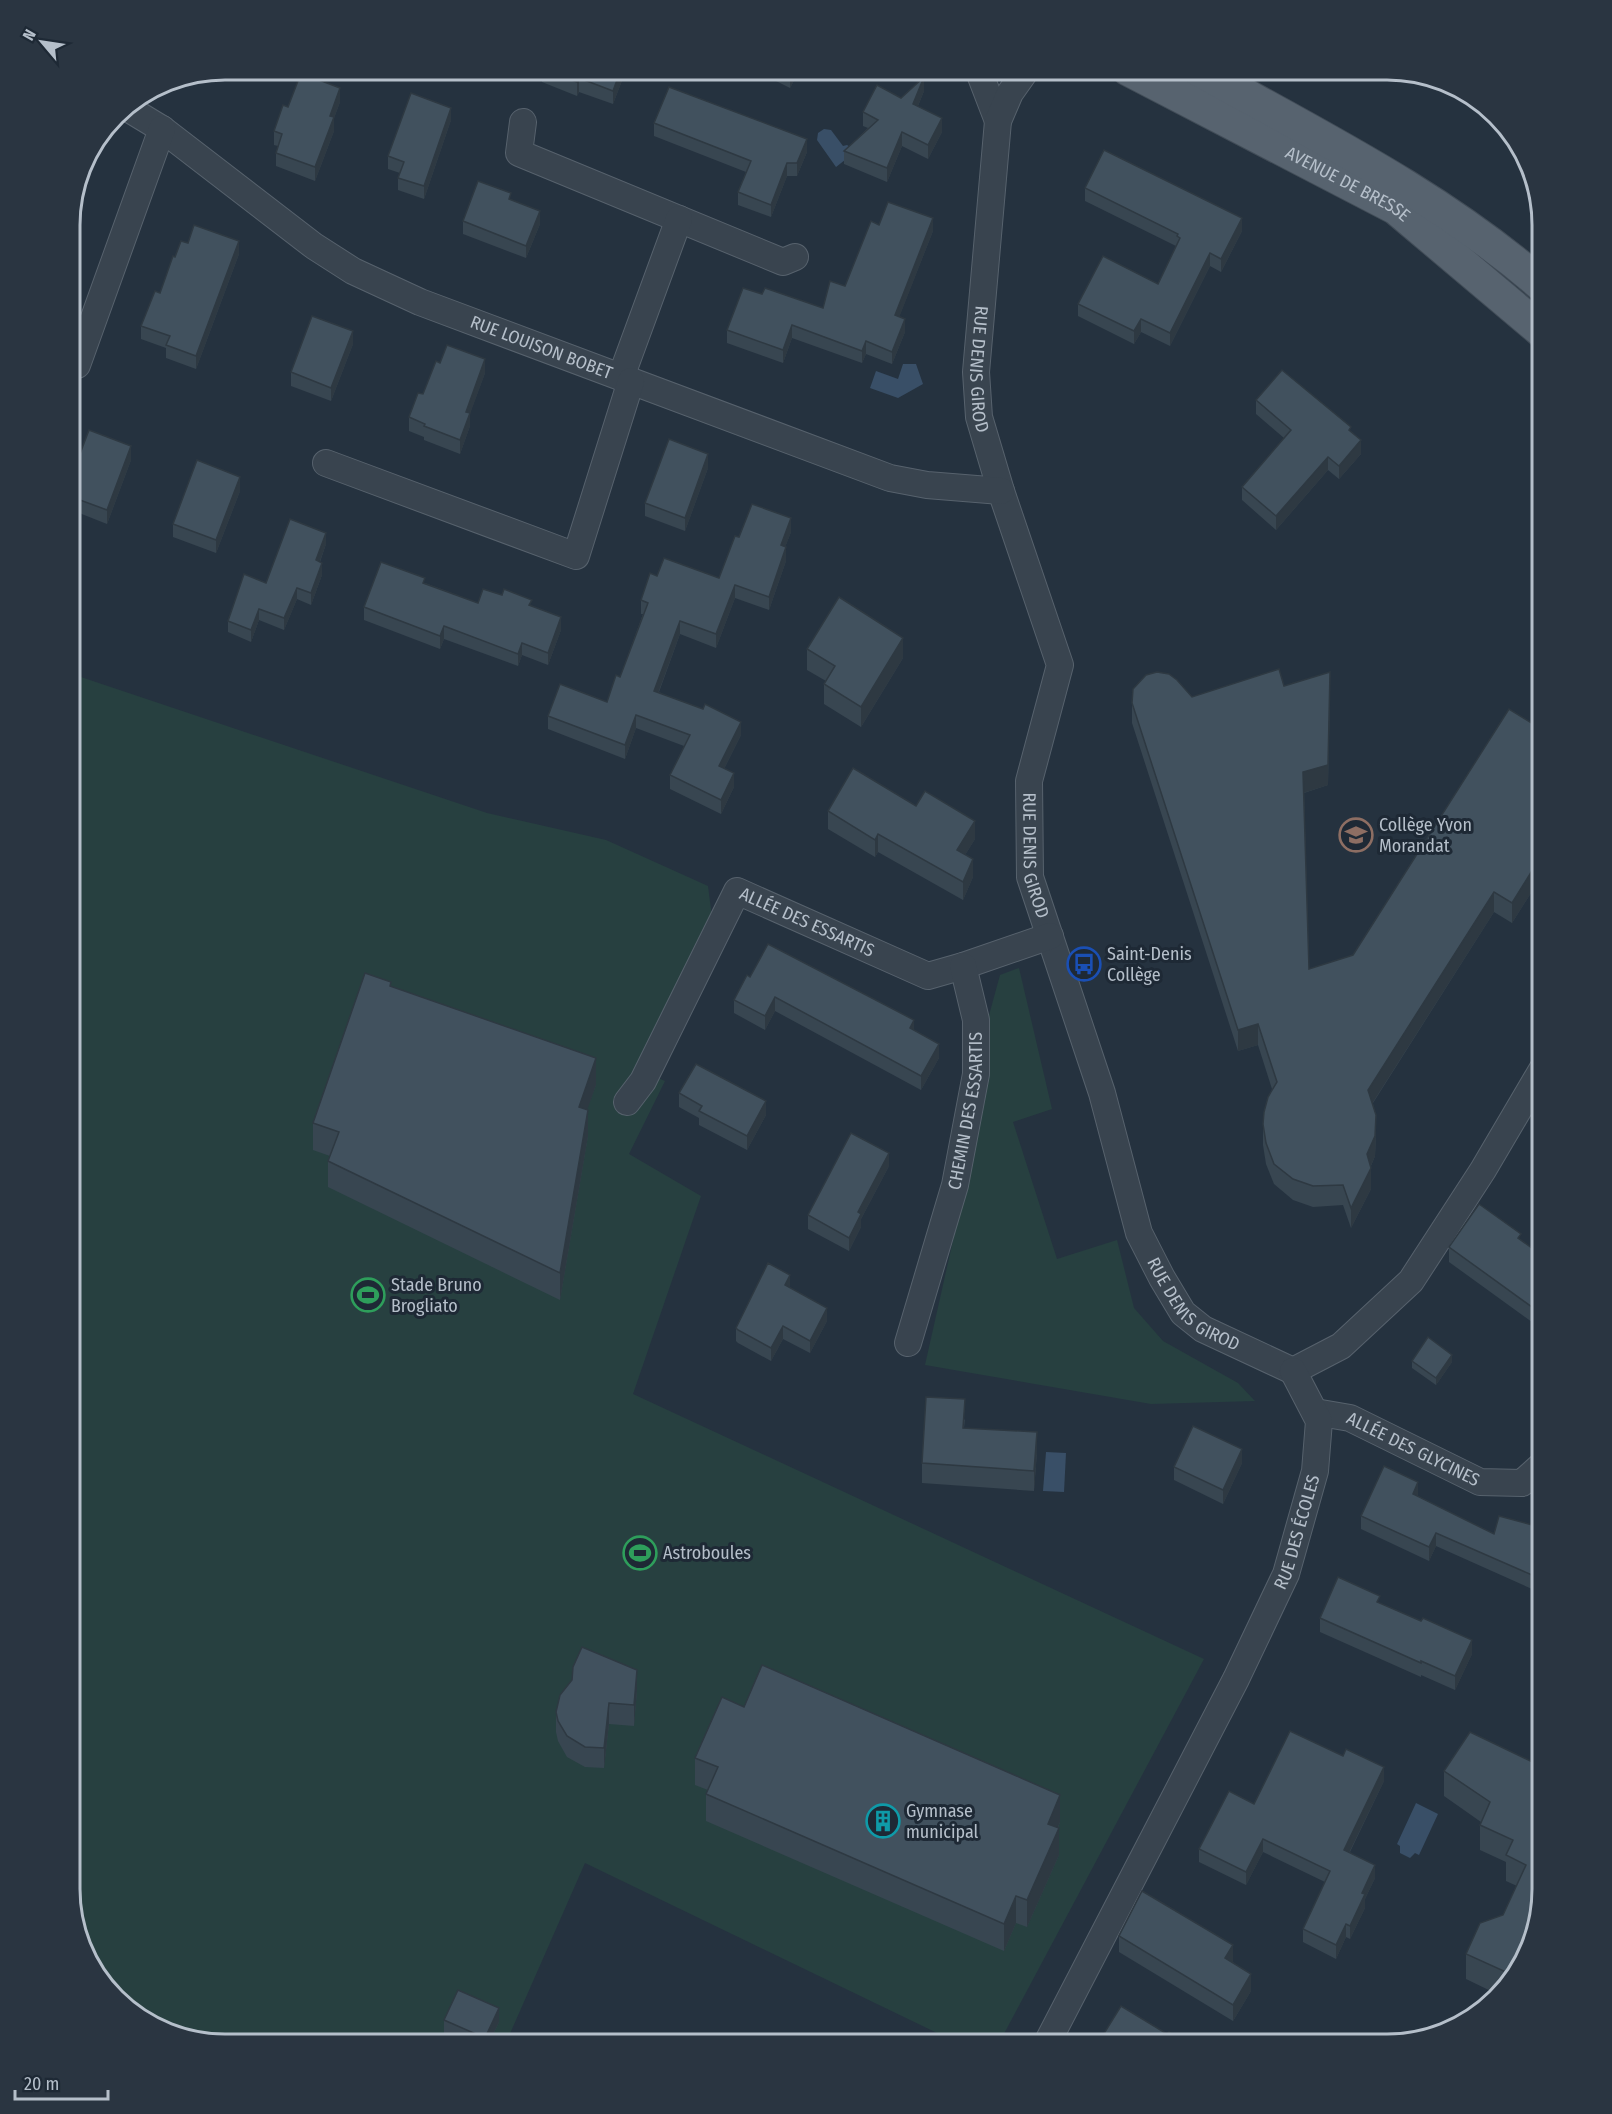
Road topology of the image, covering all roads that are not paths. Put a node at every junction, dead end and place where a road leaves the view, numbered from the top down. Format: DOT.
graph roads {
  1 [pos="982,80"];
  2 [pos="1019,80"];
  3 [pos="1149,80"];
  4 [pos="1218,80"];
  5 [pos="134,112"];
  6 [pos="523,122"];
  7 [pos="998,122"];
  8 [pos="162,129"];
  9 [pos="679,219"];
  10 [pos="795,256"];
  11 [pos="1532,276"];
  12 [pos="1532,323"];
  13 [pos="80,357"];
  14 [pos="626,379"];
  15 [pos="326,463"];
  16 [pos="1001,491"];
  17 [pos="1050,936"];
  18 [pos="963,966"];
  19 [pos="1532,1087"];
  20 [pos="627,1101"];
  21 [pos="908,1343"];
  22 [pos="1293,1371"];
  23 [pos="1315,1412"];
  24 [pos="1532,1474"];
  25 [pos="1051,2035"];
  1 -- 7 [label="street, RUE DENIS GIROD"];
  2 -- 7 [label="street, RUE DENIS GIROD"];
  3 -- 12 [label="main road, AVENUE DE BRESSE"];
  4 -- 11 [label="main road, AVENUE DE BRESSE"];
  5 -- 8 [label="street, RUE LOUISON BOBET"];
  6 -- 9 [label="street"];
  7 -- 16 [label="street, RUE DENIS GIROD"];
  8 -- 13 [label="street"];
  8 -- 14 [label="street, RUE LOUISON BOBET"];
  9 -- 10 [label="street"];
  9 -- 14 [label="street"];
  14 -- 15 [label="street"];
  14 -- 16 [label="street, RUE LOUISON BOBET"];
  16 -- 17 [label="street, RUE DENIS GIROD"];
  17 -- 18 [label="street"];
  17 -- 22 [label="street, RUE DENIS GIROD"];
  18 -- 20 [label="street, ALLÉE DES ESSARTIS"];
  18 -- 21 [label="street, CHEMIN DES ESSARTIS"];
  19 -- 22 [label="street"];
  22 -- 23 [label="street, RUE DES ÉCOLES"];
  23 -- 24 [label="street, ALLÉE DES GLYCINES"];
  23 -- 25 [label="street, RUE DES ÉCOLES"];
}
